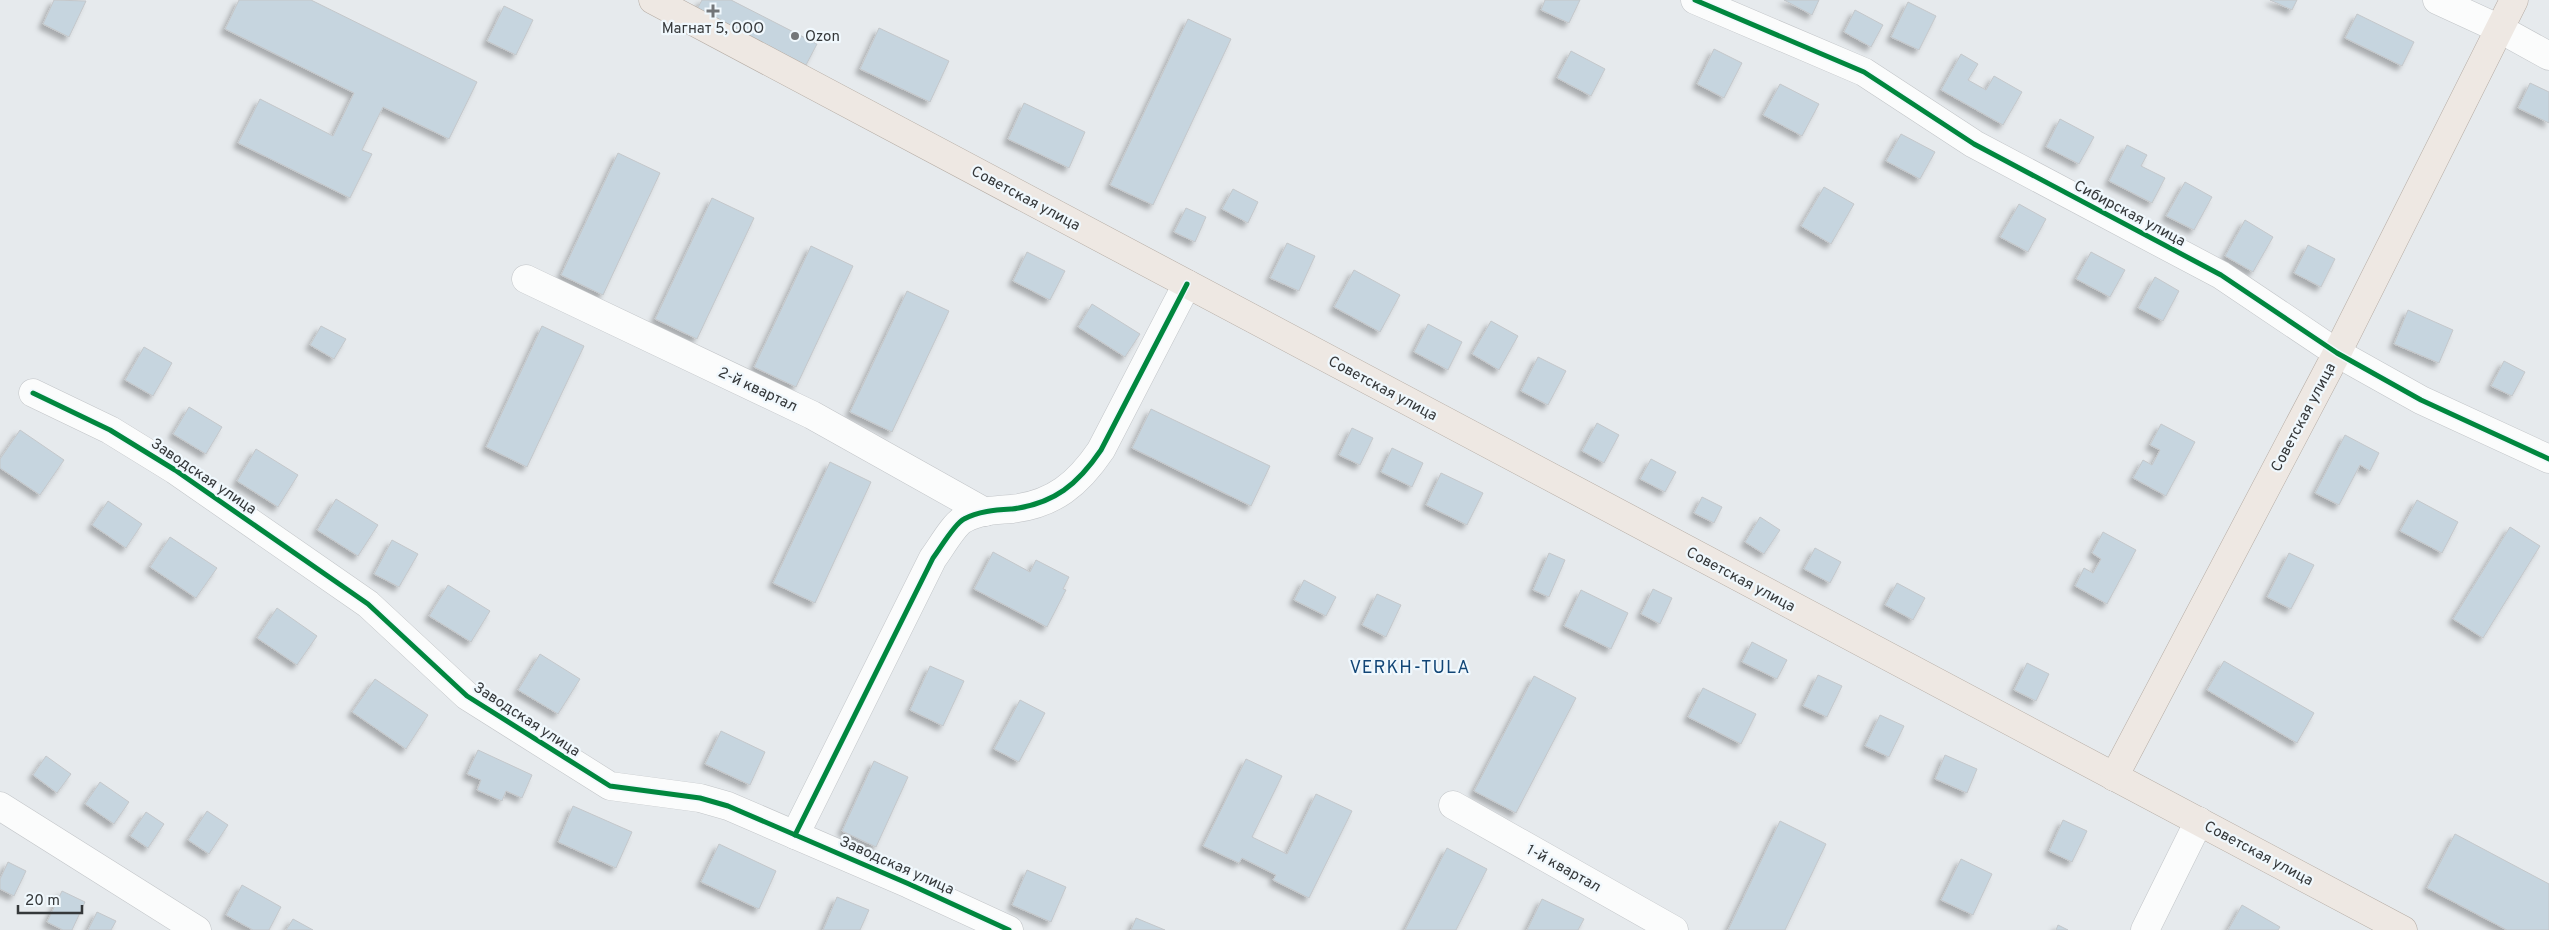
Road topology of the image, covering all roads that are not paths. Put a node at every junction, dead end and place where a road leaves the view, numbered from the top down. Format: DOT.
graph roads {
  1 [pos="653,0"];
  2 [pos="1695,0"];
  3 [pos="2436,0"];
  4 [pos="2514,0"];
  5 [pos="2500,29"];
  6 [pos="2549,56"];
  7 [pos="526,279"];
  8 [pos="1187,284"];
  9 [pos="2337,353"];
  10 [pos="33,393"];
  11 [pos="2549,458"];
  12 [pos="985,512"];
  13 [pos="2114,777"];
  14 [pos="1453,805"];
  15 [pos="0,806"];
  16 [pos="2199,821"];
  17 [pos="796,834"];
  18 [pos="197,930"];
  19 [pos="1009,930"];
  20 [pos="1674,930"];
  21 [pos="2145,930"];
  22 [pos="2403,930"];
  1 -- 8 [label="main road, Советская улица"];
  2 -- 9 [label="street, Сибирская улица"];
  3 -- 5 [label="street"];
  4 -- 5 [label="main road, Советская улица"];
  5 -- 6 [label="street"];
  5 -- 9 [label="main road, Советская улица"];
  7 -- 12 [label="street, 2-й квартал"];
  8 -- 12 [label="street"];
  8 -- 13 [label="main road, Советская улица"];
  9 -- 11 [label="street, Сибирская улица"];
  9 -- 13 [label="main road, Советская улица"];
  10 -- 17 [label="street, Заводская улица"];
  12 -- 17 [label="street"];
  13 -- 16 [label="main road, Советская улица"];
  14 -- 20 [label="street, 1-й квартал"];
  15 -- 18 [label="street"];
  16 -- 21 [label="street"];
  16 -- 22 [label="main road, Советская улица"];
  17 -- 19 [label="street, Заводская улица"];
}
